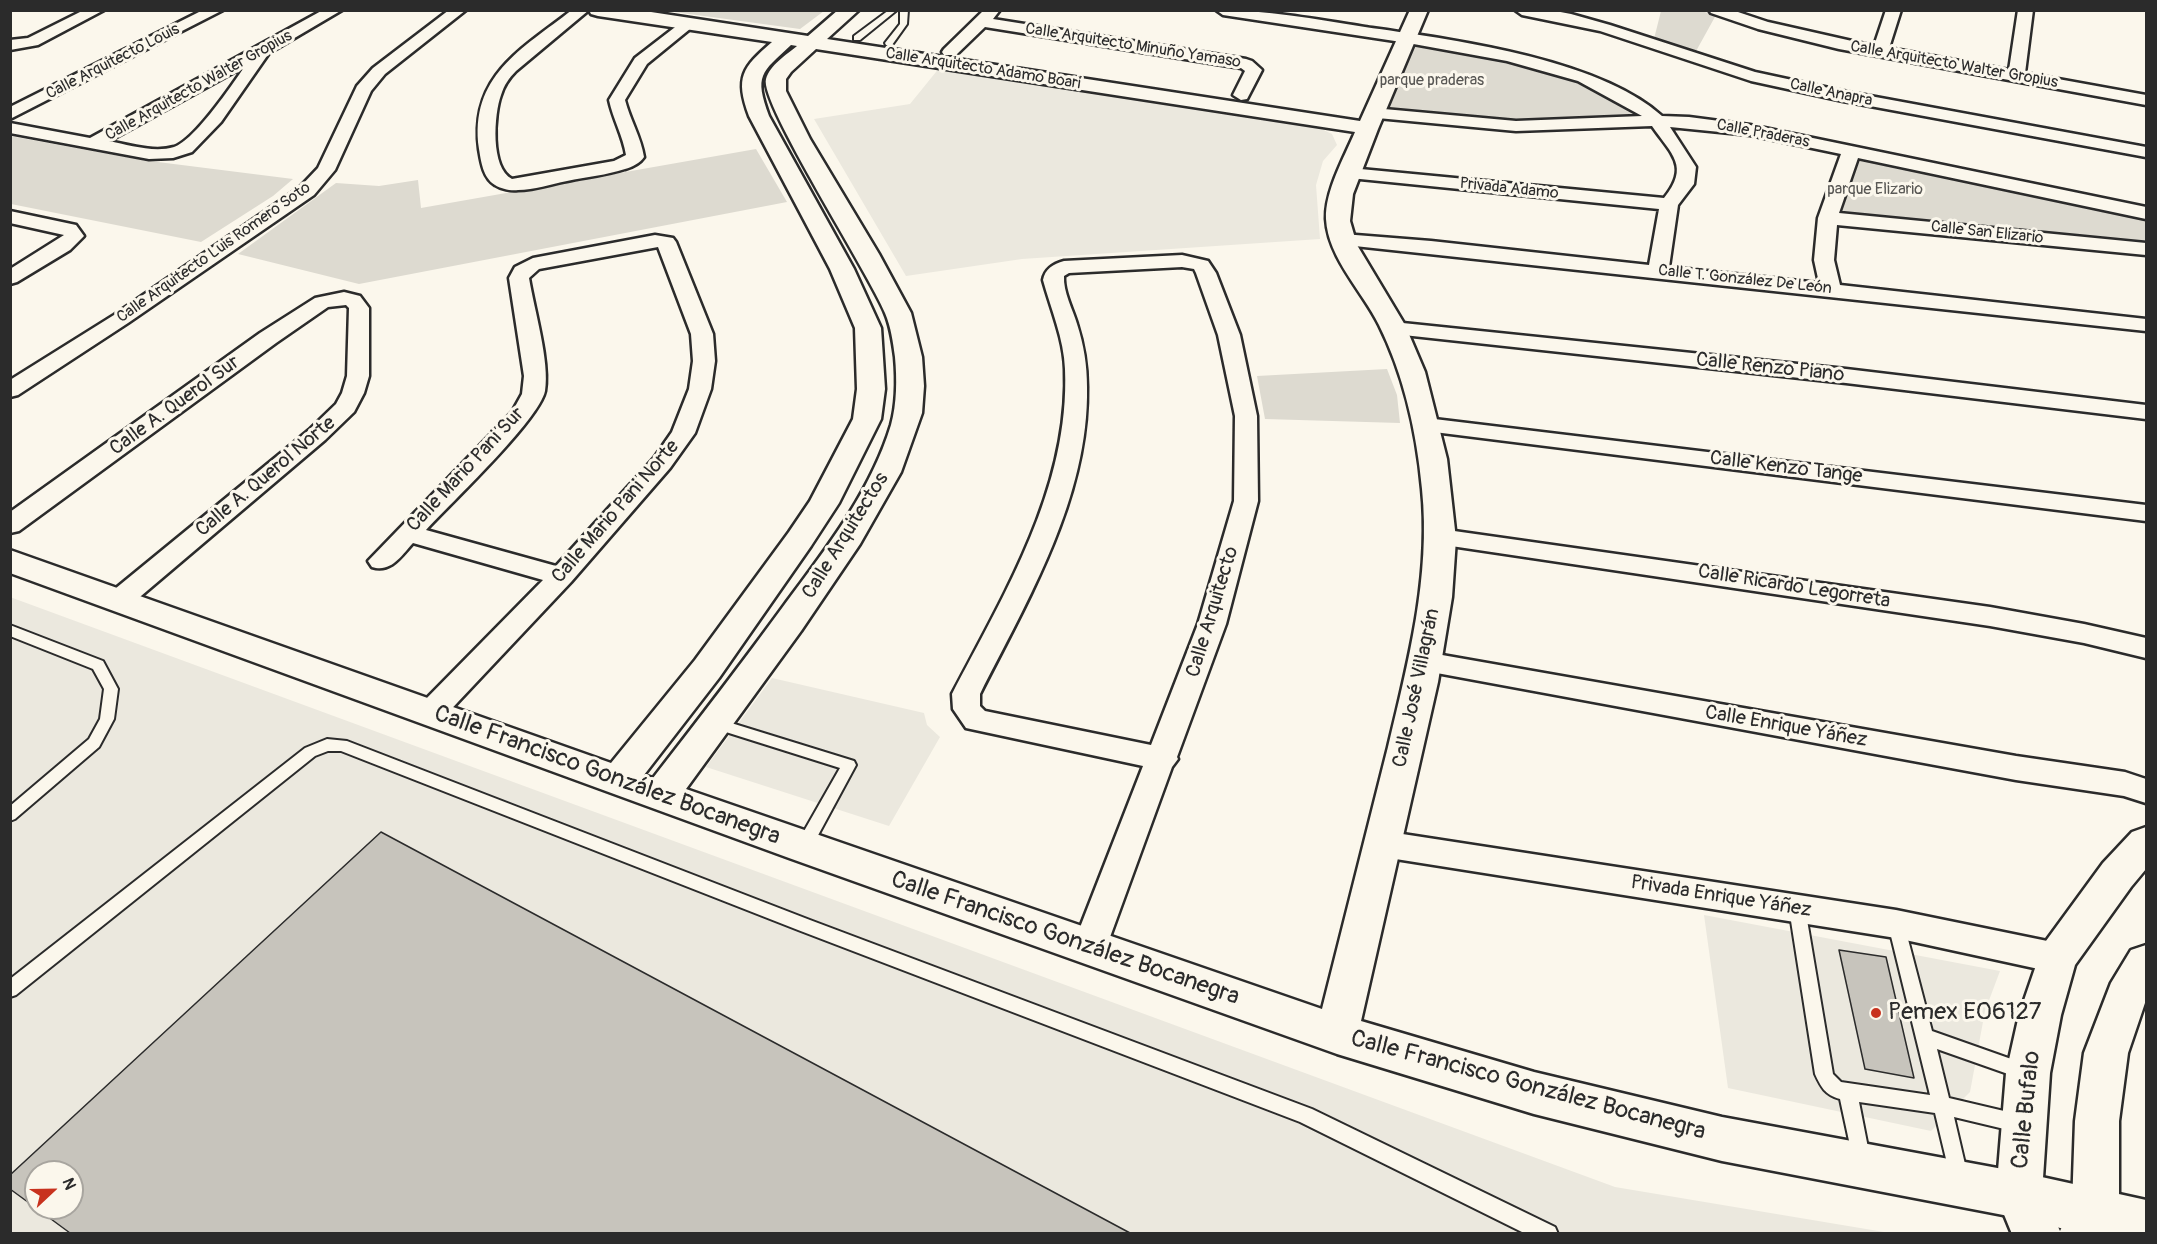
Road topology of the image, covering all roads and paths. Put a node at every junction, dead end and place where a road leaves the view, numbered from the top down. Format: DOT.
graph roads {
  1 [pos="97,10"];
  2 [pos="216,10"];
  3 [pos="335,10"];
  4 [pos="459,10"];
  5 [pos="582,10"];
  6 [pos="598,10"];
  7 [pos="667,10"];
  8 [pos="850,10"];
  9 [pos="894,10"];
  10 [pos="904,10"];
  11 [pos="1223,10"];
  12 [pos="1521,10"];
  13 [pos="1716,10"];
  14 [pos="1894,10"];
  15 [pos="2026,10"];
  16 [pos="1774,11"];
  17 [pos="988,16"];
  18 [pos="688,24"];
  19 [pos="1413,24"];
  20 [pos="1763,26"];
  21 [pos="809,31"];
  22 [pos="857,38"];
  23 [pos="889,43"];
  24 [pos="15,45"];
  25 [pos="262,51"];
  26 [pos="950,52"];
  27 [pos="1880,52"];
  28 [pos="2016,77"];
  29 [pos="1241,95"];
  30 [pos="2146,100"];
  31 [pos="10,114"];
  32 [pos="1370,121"];
  33 [pos="1657,121"];
  34 [pos="10,128"];
  35 [pos="93,143"];
  36 [pos="1851,152"];
  37 [pos="2146,152"];
  38 [pos="814,162"];
  39 [pos="786,167"];
  40 [pos="1350,173"];
  41 [pos="1669,204"];
  42 [pos="2146,213"];
  43 [pos="10,217"];
  44 [pos="1828,218"];
  45 [pos="1343,240"];
  46 [pos="2146,249"];
  47 [pos="527,267"];
  48 [pos="1658,271"];
  49 [pos="10,278"];
  50 [pos="1831,290"];
  51 [pos="344,298"];
  52 [pos="2146,325"];
  53 [pos="1393,328"];
  54 [pos="10,390"];
  55 [pos="2146,412"];
  56 [pos="867,419"];
  57 [pos="906,423"];
  58 [pos="1426,425"];
  59 [pos="2146,513"];
  60 [pos="10,525"];
  61 [pos="408,532"];
  62 [pos="1440,537"];
  63 [pos="10,561"];
  64 [pos="381,561"];
  65 [pos="562,576"];
  66 [pos="119,600"];
  67 [pos="10,630"];
  68 [pos="2146,648"];
  69 [pos="1425,662"];
  70 [pos="431,712"];
  71 [pos="715,723"];
  72 [pos="1163,759"];
  73 [pos="619,780"];
  74 [pos="2146,791"];
  75 [pos="661,795"];
  76 [pos="10,815"];
  77 [pos="2146,843"];
  78 [pos="1383,844"];
  79 [pos="804,847"];
  80 [pos="1797,908"];
  81 [pos="1896,924"];
  82 [pos="1089,948"];
  83 [pos="2057,958"];
  84 [pos="2146,963"];
  85 [pos="10,990"];
  86 [pos="1337,1034"];
  87 [pos="1925,1037"];
  88 [pos="2028,1072"];
  89 [pos="1848,1092"];
  90 [pos="1942,1105"];
  91 [pos="2024,1125"];
  92 [pos="1862,1165"];
  93 [pos="1960,1185"];
  94 [pos="2028,1214"];
  95 [pos="2089,1223"];
  96 [pos="2146,1224"];
  97 [pos="1548,1233"];
  1 -- 24 [label="street"];
  2 -- 31 [label="street, Calle Arquitecto Louis"];
  3 -- 25 [label="street, Calle Arquitecto Walter Gropius"];
  4 -- 54 [label="street, Calle Arquitecto Luis Romero Soto"];
  5 -- 18 [label="street"];
  6 -- 18 [label="street, Calle Arquitecto Adamo Boari"];
  7 -- 21 [label="street, Calle Arquitecto Adamo Boari"];
  8 -- 21 [label="street, Calle Arquitectos"];
  9 -- 22 [label="lane"];
  10 -- 23 [label="lane"];
  11 -- 19 [label="street"];
  12 -- 37 [label="street, Calle Anapra"];
  13 -- 20 [label="street, Calle Arquitecto Walter Gropius"];
  14 -- 27 [label="street"];
  15 -- 28 [label="street"];
  16 -- 20 [label="street"];
  17 -- 26 [label="street"];
  17 -- 29 [label="street, Calle Arquitecto Minuño Yamaso"];
  18 -- 21 [label="street, Calle Arquitecto Adamo Boari"];
  19 -- 32 [label="street, Calle José Villagrán"];
  19 -- 33 [label="street"];
  20 -- 27 [label="street, Calle Arquitecto Walter Gropius"];
  21 -- 22 [label="street, Calle Arquitecto Adamo Boari"];
  21 -- 32 [label="street, Calle Arquitecto Adamo Boari"];
  21 -- 38 [label="street, Calle Arquitectos"];
  21 -- 39 [label="street, Calle Arquitectos"];
  22 -- 23 [label="street, Calle Arquitecto Adamo Boari"];
  23 -- 26 [label="street, Calle Arquitecto Adamo Boari"];
  25 -- 35 [label="street, Calle Arquitecto Walter Gropius"];
  25 -- 35 [label="street"];
  26 -- 29 [label="street, Calle Arquitecto Adamo Boari"];
  27 -- 28 [label="street, Calle Arquitecto Walter Gropius"];
  28 -- 30 [label="street, Calle Arquitecto Walter Gropius"];
  29 -- 32 [label="street, Calle Arquitecto Adamo Boari"];
  32 -- 33 [label="street, Calle Praderas"];
  32 -- 40 [label="street, Calle José Villagrán"];
  33 -- 36 [label="street, Calle Praderas"];
  33 -- 41 [label="street"];
  34 -- 35 [label="street"];
  36 -- 42 [label="street, Calle Praderas"];
  36 -- 44 [label="street"];
  38 -- 39 [label="street"];
  38 -- 57 [label="street, Calle Arquitectos"];
  39 -- 56 [label="street, Calle Arquitectos"];
  40 -- 41 [label="street, Privada Adamo"];
  40 -- 45 [label="street, Calle José Villagrán"];
  41 -- 48 [label="street"];
  43 -- 49 [label="street"];
  44 -- 46 [label="street, Calle San Elizario"];
  44 -- 50 [label="street"];
  45 -- 48 [label="street, Calle T. González De León"];
  45 -- 53 [label="street, Calle José Villagrán"];
  47 -- 61 [label="street, Calle Mario Pani Sur"];
  47 -- 65 [label="street, Calle Mario Pani Norte"];
  48 -- 50 [label="street, Calle T. González De León"];
  50 -- 52 [label="street, Calle T. González De León"];
  51 -- 60 [label="street, Calle A. Querol Sur"];
  51 -- 66 [label="street, Calle A. Querol Norte"];
  53 -- 55 [label="street, Calle Renzo Piano"];
  53 -- 58 [label="street, Calle José Villagrán"];
  56 -- 57 [label="street"];
  56 -- 73 [label="street, Calle Arquitectos"];
  57 -- 71 [label="street, Calle Arquitectos"];
  58 -- 59 [label="street, Calle Kenzo Tange"];
  58 -- 62 [label="street, Calle José Villagrán"];
  61 -- 64 [label="street, Calle Mario Pani Sur"];
  61 -- 65 [label="street"];
  62 -- 68 [label="street, Calle Ricardo Legorreta"];
  62 -- 69 [label="street, Calle José Villagrán"];
  63 -- 66 [label="street, Calle Francisco González Bocanegra"];
  65 -- 70 [label="street, Calle Mario Pani Norte"];
  66 -- 70 [label="street, Calle Francisco González Bocanegra"];
  67 -- 76 [label="lane"];
  69 -- 74 [label="street, Calle Enrique Yáñez"];
  69 -- 78 [label="street, Calle José Villagrán"];
  70 -- 73 [label="street, Calle Francisco González Bocanegra"];
  71 -- 75 [label="street, Calle Arquitectos"];
  71 -- 79 [label="lane"];
  72 -- 72 [label="street, Calle Arquitecto"];
  72 -- 82 [label="street, Calle Arquitecto"];
  73 -- 75 [label="street, Calle Francisco González Bocanegra"];
  75 -- 79 [label="street, Calle Francisco González Bocanegra"];
  77 -- 83 [label="street, Calle Bufalo"];
  78 -- 80 [label="street, Privada Enrique Yáñez"];
  78 -- 86 [label="street, Calle José Villagrán"];
  79 -- 82 [label="street, Calle Francisco González Bocanegra"];
  80 -- 81 [label="street, Privada Enrique Yáñez"];
  80 -- 89 [label="lane"];
  81 -- 83 [label="street, Privada Enrique Yáñez"];
  81 -- 87 [label="lane"];
  82 -- 86 [label="street, Calle Francisco González Bocanegra"];
  83 -- 88 [label="street, Calle Bufalo"];
  84 -- 95 [label="street"];
  85 -- 97 [label="lane"];
  86 -- 92 [label="street, Calle Francisco González Bocanegra"];
  87 -- 88 [label="lane"];
  87 -- 90 [label="lane"];
  88 -- 91 [label="street, Calle Bufalo"];
  89 -- 90 [label="lane"];
  89 -- 92 [label="lane"];
  90 -- 91 [label="lane"];
  90 -- 93 [label="lane"];
  91 -- 94 [label="street, Calle Bufalo"];
  92 -- 93 [label="street, Calle Francisco González Bocanegra"];
  93 -- 94 [label="street, Calle Francisco González Bocanegra"];
  94 -- 95 [label="street, Calle Francisco González Bocanegra"];
  95 -- 96 [label="street, Calle Francisco González Bocanegra"];
}
